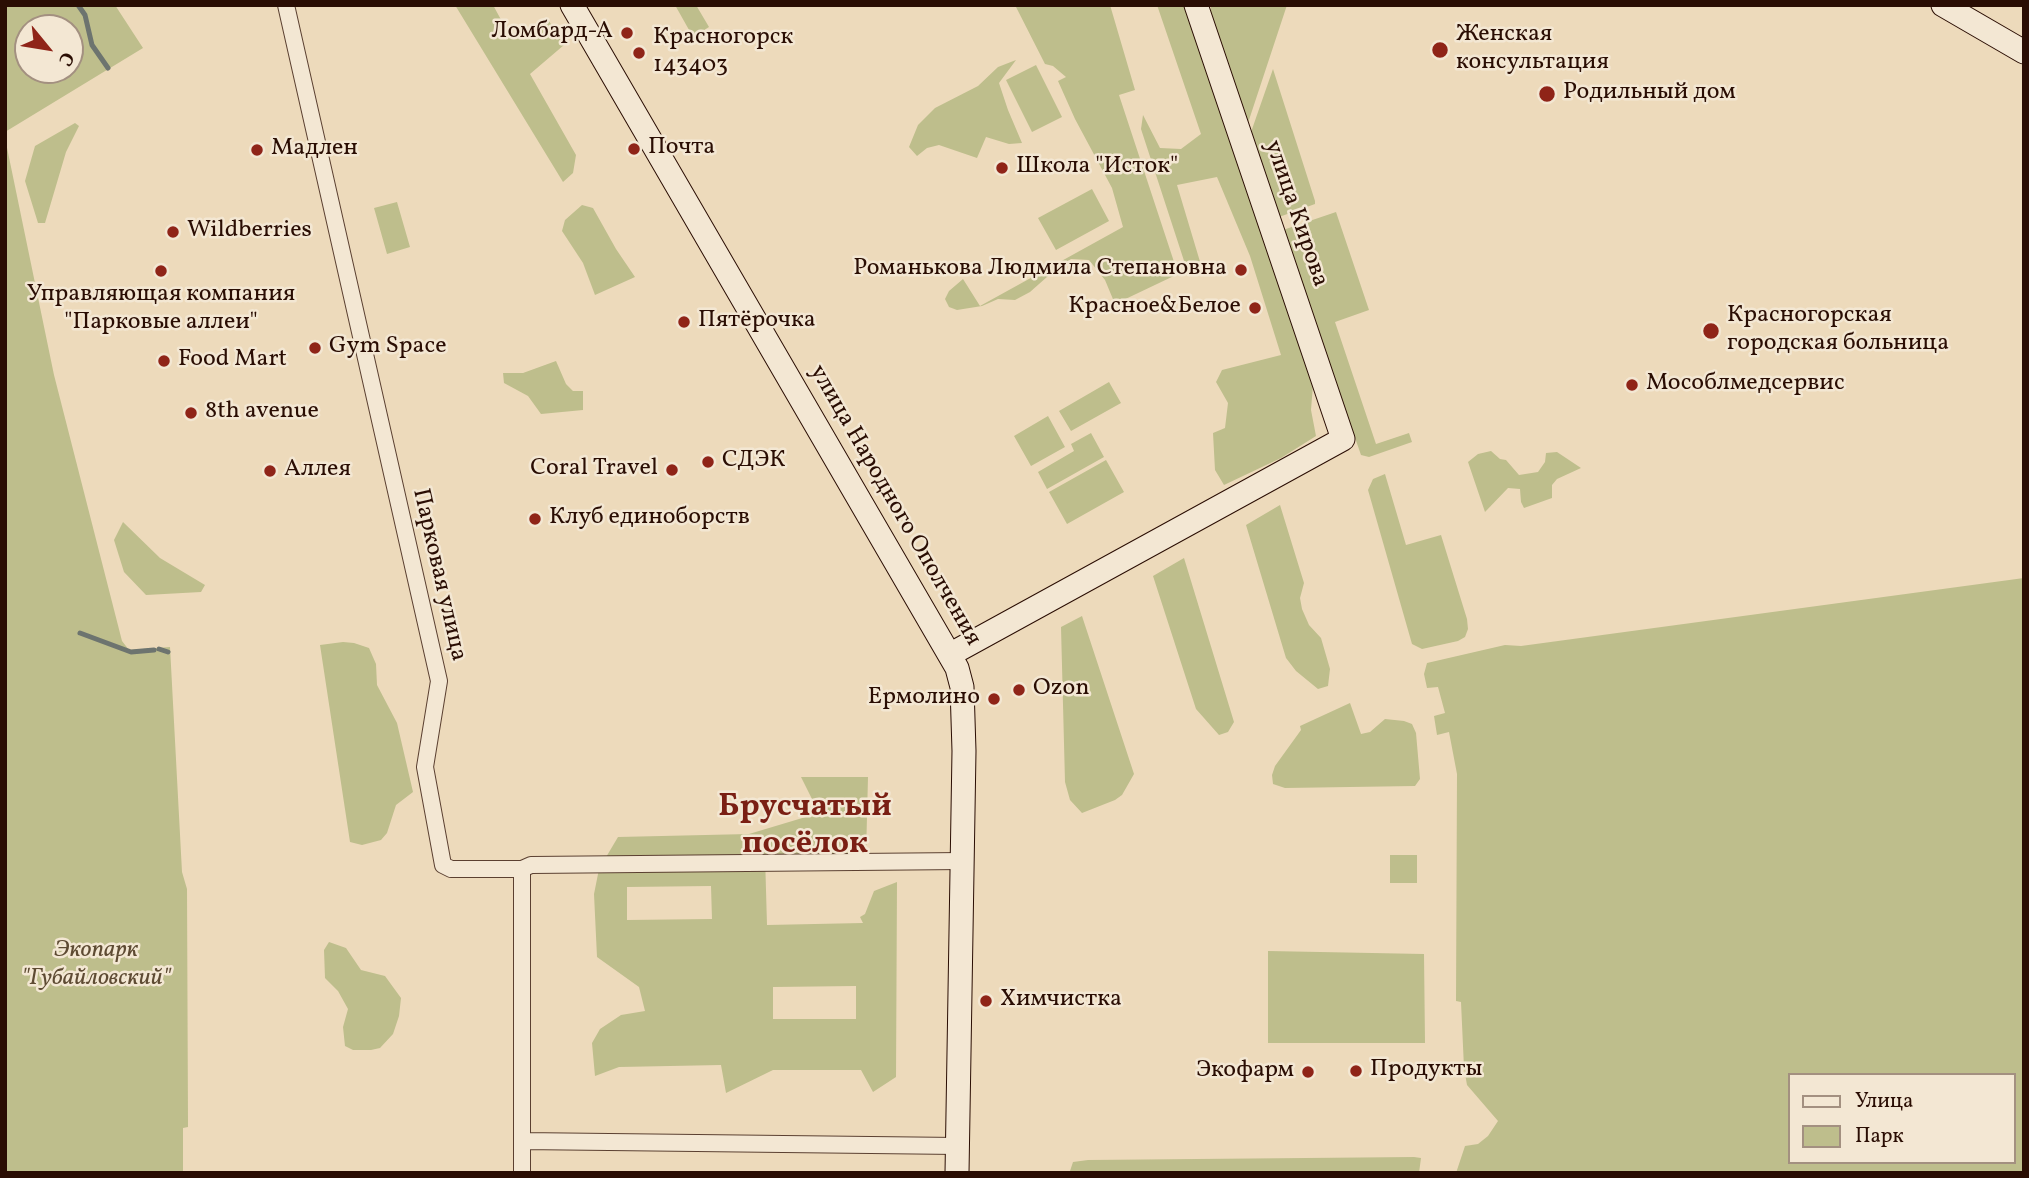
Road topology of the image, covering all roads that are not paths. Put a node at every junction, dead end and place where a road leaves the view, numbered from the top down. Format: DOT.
graph roads {
  1 [pos="286,5"];
  2 [pos="572,5"];
  3 [pos="1196,5"];
  4 [pos="1943,5"];
  5 [pos="2024,52"];
  6 [pos="951,654"];
  7 [pos="963,862"];
  8 [pos="522,869"];
  9 [pos="522,1141"];
  10 [pos="958,1146"];
  11 [pos="522,1173"];
  12 [pos="957,1173"];
  1 -- 8 [label="street, Парковая улица"];
  2 -- 6 [label="main road, улица Народного Ополчения"];
  3 -- 6 [label="main road, улица Кирова"];
  4 -- 5 [label="main road"];
  6 -- 7 [label="main road, улица Народного Ополчения"];
  7 -- 8 [label="street"];
  7 -- 10 [label="main road, улица Народного Ополчения"];
  8 -- 9 [label="street"];
  9 -- 10 [label="street"];
  9 -- 11 [label="street"];
  10 -- 12 [label="main road, улица Народного Ополчения"];
}
